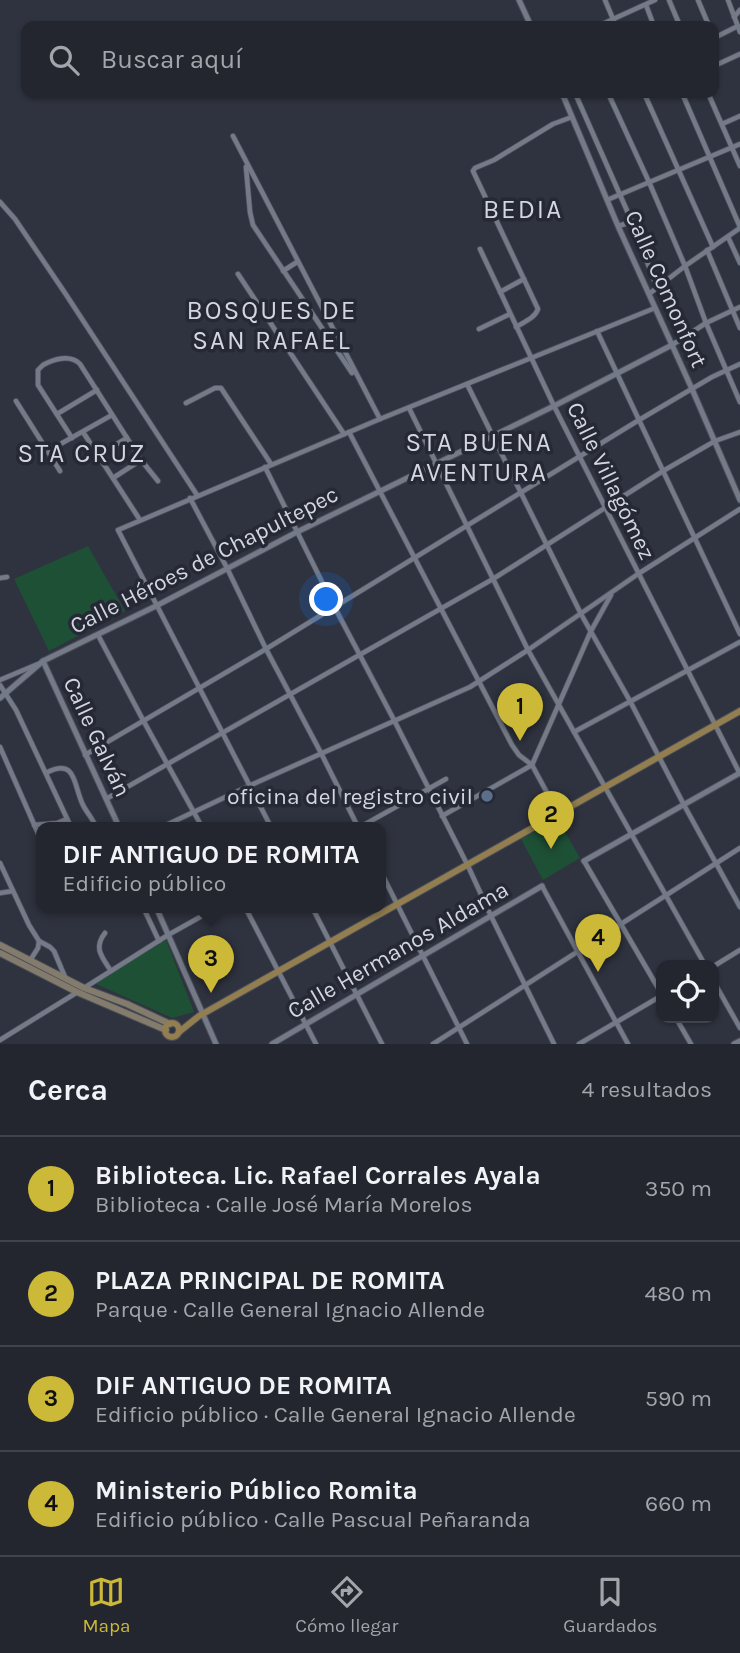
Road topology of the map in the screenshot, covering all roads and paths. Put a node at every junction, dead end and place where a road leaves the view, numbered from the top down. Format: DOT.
graph roads {
  1 [pos="519,0"];
  2 [pos="605,0"];
  3 [pos="655,0"];
  4 [pos="668,0"];
  5 [pos="698,0"];
  6 [pos="727,0"];
  7 [pos="646,5"];
  8 [pos="740,10"];
  9 [pos="734,17"];
  10 [pos="613,20"];
  11 [pos="529,21"];
  12 [pos="652,21"];
  13 [pos="678,21"];
  14 [pos="707,21"];
  15 [pos="739,29"];
  16 [pos="719,36"];
  17 [pos="740,54"];
  18 [pos="719,64"];
  19 [pos="564,98"];
  20 [pos="577,98"];
  21 [pos="610,98"];
  22 [pos="646,98"];
  23 [pos="684,98"];
  24 [pos="710,98"];
  25 [pos="740,116"];
  26 [pos="572,117"];
  27 [pos="722,124"];
  28 [pos="233,136"];
  29 [pos="740,144"];
  30 [pos="732,148"];
  31 [pos="710,156"];
  32 [pos="245,163"];
  33 [pos="740,166"];
  34 [pos="679,170"];
  35 [pos="649,183"];
  36 [pos="619,195"];
  37 [pos="607,200"];
  38 [pos="0,202"];
  39 [pos="632,222"];
  40 [pos="618,226"];
  41 [pos="740,227"];
  42 [pos="728,237"];
  43 [pos="713,247"];
  44 [pos="480,249"];
  45 [pos="708,250"];
  46 [pos="297,262"];
  47 [pos="740,263"];
  48 [pos="685,266"];
  49 [pos="283,271"];
  50 [pos="237,274"];
  51 [pos="524,279"];
  52 [pos="657,288"];
  53 [pos="500,292"];
  54 [pos="649,294"];
  55 [pos="655,307"];
  56 [pos="740,307"];
  57 [pos="732,310"];
  58 [pos="510,314"];
  59 [pos="706,323"];
  60 [pos="516,327"];
  61 [pos="479,328"];
  62 [pos="740,328"];
  63 [pos="597,331"];
  64 [pos="335,333"];
  65 [pos="328,338"];
  66 [pos="672,345"];
  67 [pos="531,358"];
  68 [pos="740,364"];
  69 [pos="726,369"];
  70 [pos="617,374"];
  71 [pos="467,384"];
  72 [pos="361,386"];
  73 [pos="692,388"];
  74 [pos="97,390"];
  75 [pos="16,401"];
  76 [pos="186,402"];
  77 [pos="740,402"];
  78 [pos="554,406"];
  79 [pos="410,408"];
  80 [pos="57,414"];
  81 [pos="112,415"];
  82 [pos="380,419"];
  83 [pos="639,420"];
  84 [pos="83,432"];
  85 [pos="740,432"];
  86 [pos="346,433"];
  87 [pos="494,436"];
  88 [pos="72,438"];
  89 [pos="127,438"];
  90 [pos="715,441"];
  91 [pos="48,451"];
  92 [pos="97,455"];
  93 [pos="579,456"];
  94 [pos="141,460"];
  95 [pos="436,463"];
  96 [pos="271,464"];
  97 [pos="265,467"];
  98 [pos="60,471"];
  99 [pos="663,471"];
  100 [pos="113,478"];
  101 [pos="158,481"];
  102 [pos="381,491"];
  103 [pos="522,492"];
  104 [pos="197,495"];
  105 [pos="190,498"];
  106 [pos="740,500"];
  107 [pos="605,508"];
  108 [pos="740,509"];
  109 [pos="140,520"];
  110 [pos="467,525"];
  111 [pos="297,532"];
  112 [pos="694,538"];
  113 [pos="548,544"];
  114 [pos="415,556"];
  115 [pos="227,568"];
  116 [pos="638,574"];
  117 [pos="7,577"];
  118 [pos="0,578"];
  119 [pos="493,579"];
  120 [pos="611,594"];
  121 [pos="156,606"];
  122 [pos="334,606"];
  123 [pos="441,609"];
  124 [pos="581,614"];
  125 [pos="591,631"];
  126 [pos="740,634"];
  127 [pos="98,635"];
  128 [pos="740,642"];
  129 [pos="266,649"];
  130 [pos="528,650"];
  131 [pos="359,654"];
  132 [pos="43,661"];
  133 [pos="687,670"];
  134 [pos="480,681"];
  135 [pos="0,683"];
  136 [pos="198,687"];
  137 [pos="6,694"];
  138 [pos="290,694"];
  139 [pos="0,698"];
  140 [pos="630,701"];
  141 [pos="558,705"];
  142 [pos="740,711"];
  143 [pos="143,720"];
  144 [pos="394,720"];
  145 [pos="715,725"];
  146 [pos="223,731"];
  147 [pos="573,732"];
  148 [pos="0,747"];
  149 [pos="321,753"];
  150 [pos="85,755"];
  151 [pos="659,757"];
  152 [pos="167,764"];
  153 [pos="532,765"];
  154 [pos="46,773"];
  155 [pos="740,774"];
  156 [pos="446,779"];
  157 [pos="251,785"];
  158 [pos="605,787"];
  159 [pos="429,789"];
  160 [pos="106,799"];
  161 [pos="684,805"];
  162 [pos="194,812"];
  163 [pos="558,813"];
  164 [pos="442,816"];
  165 [pos="67,819"];
  166 [pos="57,822"];
  167 [pos="68,822"];
  168 [pos="93,822"];
  169 [pos="118,822"];
  170 [pos="173,822"];
  171 [pos="199,822"];
  172 [pos="269,822"];
  173 [pos="356,822"];
  174 [pos="368,822"];
  175 [pos="34,825"];
  176 [pos="36,829"];
  177 [pos="632,834"];
  178 [pos="740,848"];
  179 [pos="584,861"];
  180 [pos="0,863"];
  181 [pos="716,863"];
  182 [pos="467,866"];
  183 [pos="386,882"];
  184 [pos="542,886"];
  185 [pos="13,891"];
  186 [pos="0,893"];
  187 [pos="666,894"];
  188 [pos="739,904"];
  189 [pos="397,905"];
  190 [pos="386,911"];
  191 [pos="146,913"];
  192 [pos="159,913"];
  193 [pos="207,913"];
  194 [pos="247,913"];
  195 [pos="315,913"];
  196 [pos="383,913"];
  197 [pos="491,916"];
  198 [pos="621,923"];
  199 [pos="105,933"];
  200 [pos="168,935"];
  201 [pos="39,941"];
  202 [pos="159,941"];
  203 [pos="330,943"];
  204 [pos="0,945"];
  205 [pos="740,950"];
  206 [pos="578,952"];
  207 [pos="0,953"];
  208 [pos="423,956"];
  209 [pos="31,959"];
  210 [pos="702,960"];
  211 [pos="719,963"];
  212 [pos="111,971"];
  213 [pos="278,972"];
  214 [pos="65,977"];
  215 [pos="525,985"];
  216 [pos="656,985"];
  217 [pos="84,988"];
  218 [pos="719,991"];
  219 [pos="77,992"];
  220 [pos="357,995"];
  221 [pos="656,997"];
  222 [pos="201,1015"];
  223 [pos="616,1022"];
  224 [pos="305,1023"];
  225 [pos="679,1023"];
  226 [pos="459,1028"];
  227 [pos="740,1028"];
  228 [pos="172,1032"];
  229 [pos="0,1040"];
  230 [pos="740,1041"];
  231 [pos="166,1044"];
  232 [pos="216,1044"];
  233 [pos="272,1044"];
  234 [pos="316,1044"];
  235 [pos="382,1044"];
  236 [pos="433,1044"];
  237 [pos="467,1044"];
  238 [pos="554,1044"];
  239 [pos="579,1044"];
  240 [pos="628,1044"];
  241 [pos="691,1044"];
  242 [pos="734,1044"];
  1 -- 11 [label="street"];
  2 -- 10 [label="street"];
  3 -- 7 [label="street"];
  4 -- 13 [label="street"];
  5 -- 14 [label="street"];
  6 -- 9 [label="street"];
  7 -- 10 [label="street"];
  7 -- 12 [label="street"];
  8 -- 9 [label="street"];
  9 -- 15 [label="street"];
  15 -- 16 [label="street"];
  17 -- 18 [label="street"];
  19 -- 26 [label="street, Calle Comonfort"];
  20 -- 36 [label="street"];
  21 -- 35 [label="street"];
  22 -- 34 [label="street"];
  23 -- 31 [label="street"];
  24 -- 27 [label="street"];
  25 -- 27 [label="street"];
  26 -- 37 [label="street, Calle Comonfort"];
  26 -- 51 [label="street"];
  27 -- 30 [label="street"];
  28 -- 32 [label="street"];
  29 -- 30 [label="street"];
  30 -- 31 [label="street"];
  30 -- 33 [label="street"];
  31 -- 34 [label="street"];
  31 -- 41 [label="street"];
  32 -- 46 [label="street"];
  32 -- 49 [label="street"];
  34 -- 35 [label="street"];
  34 -- 43 [label="street"];
  35 -- 36 [label="street"];
  35 -- 48 [label="street"];
  36 -- 37 [label="street"];
  36 -- 39 [label="street"];
  37 -- 40 [label="street, Calle Comonfort"];
  38 -- 104 [label="street"];
  39 -- 40 [label="street"];
  39 -- 52 [label="street"];
  40 -- 54 [label="street, Calle Comonfort"];
  41 -- 42 [label="street"];
  42 -- 43 [label="street"];
  42 -- 47 [label="street"];
  43 -- 45 [label="street"];
  44 -- 53 [label="street, Calle Villagómez"];
  45 -- 48 [label="street"];
  45 -- 57 [label="street"];
  46 -- 49 [label="street"];
  46 -- 64 [label="street"];
  48 -- 52 [label="street"];
  48 -- 59 [label="street"];
  49 -- 65 [label="street"];
  50 -- 86 [label="street"];
  51 -- 53 [label="street"];
  51 -- 60 [label="street"];
  52 -- 54 [label="street"];
  53 -- 58 [label="street, Calle Villagómez"];
  54 -- 55 [label="street, Calle Comonfort"];
  55 -- 63 [label="street"];
  55 -- 66 [label="street, Calle Comonfort"];
  56 -- 57 [label="street"];
  57 -- 59 [label="street"];
  57 -- 62 [label="street"];
  58 -- 60 [label="street, Calle Villagómez"];
  58 -- 61 [label="street"];
  59 -- 66 [label="street"];
  59 -- 69 [label="street"];
  60 -- 67 [label="street, Calle Villagómez"];
  63 -- 67 [label="street"];
  63 -- 70 [label="street"];
  64 -- 65 [label="street"];
  64 -- 72 [label="street"];
  65 -- 72 [label="street"];
  66 -- 70 [label="street, Calle Héroes de Chapultepec"];
  66 -- 73 [label="street, Calle Comonfort"];
  67 -- 71 [label="street"];
  67 -- 78 [label="street, Calle Villagómez"];
  68 -- 69 [label="street"];
  69 -- 73 [label="street"];
  69 -- 77 [label="street"];
  70 -- 78 [label="street, Calle Héroes de Chapultepec"];
  70 -- 83 [label="street"];
  71 -- 79 [label="street"];
  71 -- 87 [label="street"];
  72 -- 82 [label="street"];
  73 -- 83 [label="street"];
  73 -- 90 [label="street, Calle Comonfort"];
  74 -- 80 [label="street"];
  74 -- 80 [label="street"];
  74 -- 81 [label="street"];
  75 -- 91 [label="street"];
  76 -- 96 [label="street"];
  78 -- 87 [label="street, Calle Héroes de Chapultepec"];
  78 -- 93 [label="street, Calle Villagómez"];
  79 -- 82 [label="street"];
  79 -- 95 [label="street"];
  80 -- 88 [label="street"];
  81 -- 84 [label="street"];
  81 -- 89 [label="street"];
  82 -- 86 [label="street"];
  83 -- 93 [label="street"];
  83 -- 99 [label="street"];
  84 -- 88 [label="street"];
  84 -- 92 [label="street"];
  85 -- 90 [label="street"];
  86 -- 96 [label="street"];
  86 -- 102 [label="street"];
  87 -- 95 [label="street, Calle Héroes de Chapultepec"];
  87 -- 103 [label="street"];
  88 -- 91 [label="street"];
  89 -- 92 [label="street"];
  89 -- 94 [label="street"];
  90 -- 99 [label="street"];
  90 -- 106 [label="street, Calle Comonfort"];
  91 -- 98 [label="street"];
  92 -- 100 [label="street"];
  93 -- 103 [label="street"];
  93 -- 107 [label="street, Calle Villagómez"];
  94 -- 100 [label="street"];
  94 -- 101 [label="street"];
  95 -- 102 [label="street, Calle Héroes de Chapultepec"];
  95 -- 110 [label="street"];
  96 -- 97 [label="street"];
  97 -- 104 [label="street"];
  97 -- 111 [label="street"];
  99 -- 107 [label="street"];
  99 -- 112 [label="street"];
  100 -- 109 [label="street"];
  102 -- 111 [label="street, Calle Héroes de Chapultepec"];
  102 -- 114 [label="street"];
  103 -- 110 [label="street"];
  103 -- 113 [label="street"];
  104 -- 105 [label="street"];
  105 -- 109 [label="street"];
  105 -- 115 [label="street"];
  107 -- 113 [label="street"];
  107 -- 116 [label="street, Calle Villagómez"];
  108 -- 112 [label="street"];
  109 -- 121 [label="street"];
  110 -- 114 [label="street"];
  110 -- 119 [label="street"];
  111 -- 115 [label="street, Calle Héroes de Chapultepec"];
  111 -- 122 [label="street"];
  112 -- 116 [label="street"];
  112 -- 126 [label="street"];
  113 -- 119 [label="street"];
  113 -- 124 [label="street"];
  114 -- 122 [label="street"];
  114 -- 123 [label="street"];
  115 -- 121 [label="street, Calle Héroes de Chapultepec"];
  115 -- 129 [label="street"];
  116 -- 120 [label="street"];
  116 -- 133 [label="street, Calle Villagómez"];
  117 -- 118 [label="street"];
  119 -- 123 [label="street"];
  119 -- 130 [label="street"];
  120 -- 124 [label="street"];
  120 -- 125 [label="street"];
  121 -- 127 [label="street, Calle Héroes de Chapultepec"];
  121 -- 136 [label="street"];
  122 -- 129 [label="street"];
  122 -- 131 [label="street"];
  123 -- 131 [label="street"];
  123 -- 134 [label="street"];
  124 -- 125 [label="street"];
  124 -- 130 [label="street"];
  125 -- 140 [label="street"];
  125 -- 141 [label="street"];
  127 -- 132 [label="street, Calle Héroes de Chapultepec"];
  127 -- 143 [label="street"];
  128 -- 133 [label="street"];
  129 -- 136 [label="street"];
  129 -- 138 [label="street"];
  130 -- 134 [label="street"];
  130 -- 141 [label="street"];
  131 -- 138 [label="street"];
  131 -- 144 [label="street"];
  132 -- 135 [label="street"];
  132 -- 137 [label="street, Calle Héroes de Chapultepec"];
  132 -- 150 [label="street, Calle Galván"];
  133 -- 140 [label="street"];
  133 -- 145 [label="street, Calle Villagómez"];
  134 -- 144 [label="street"];
  134 -- 153 [label="street"];
  135 -- 137 [label="street"];
  136 -- 143 [label="street"];
  136 -- 146 [label="street"];
  137 -- 139 [label="street, Calle Héroes de Chapultepec"];
  137 -- 154 [label="street"];
  138 -- 146 [label="street"];
  138 -- 149 [label="street"];
  140 -- 147 [label="street"];
  140 -- 151 [label="street"];
  141 -- 147 [label="street"];
  141 -- 153 [label="street"];
  142 -- 145 [label="main road"];
  143 -- 150 [label="street"];
  143 -- 152 [label="street"];
  144 -- 149 [label="street"];
  144 -- 159 [label="street"];
  145 -- 151 [label="main road"];
  145 -- 155 [label="street, Calle Villagómez"];
  146 -- 152 [label="street"];
  146 -- 157 [label="street"];
  147 -- 158 [label="street"];
  148 -- 175 [label="street"];
  149 -- 157 [label="street"];
  149 -- 173 [label="street"];
  150 -- 160 [label="street, Calle Galván"];
  151 -- 158 [label="main road"];
  151 -- 161 [label="street"];
  152 -- 160 [label="street"];
  152 -- 162 [label="street"];
  153 -- 163 [label="street"];
  153 -- 164 [label="street"];
  154 -- 165 [label="street"];
  154 -- 168 [label="street"];
  155 -- 161 [label="street"];
  156 -- 159 [label="street"];
  157 -- 162 [label="street"];
  157 -- 172 [label="street"];
  158 -- 163 [label="main road"];
  158 -- 177 [label="street"];
  159 -- 164 [label="street"];
  159 -- 174 [label="street"];
  160 -- 169 [label="street, Calle Galván"];
  161 -- 177 [label="street"];
  161 -- 181 [label="street"];
  162 -- 170 [label="street"];
  162 -- 171 [label="street"];
  163 -- 182 [label="main road"];
  164 -- 182 [label="street"];
  165 -- 166 [label="street"];
  165 -- 167 [label="street"];
  175 -- 176 [label="street"];
  177 -- 179 [label="street"];
  177 -- 187 [label="street"];
  178 -- 181 [label="street"];
  179 -- 198 [label="street"];
  180 -- 185 [label="street"];
  181 -- 187 [label="street"];
  181 -- 188 [label="street"];
  182 -- 189 [label="main road"];
  182 -- 197 [label="street"];
  183 -- 189 [label="street"];
  184 -- 197 [label="street, Calle Hermanos Aldama"];
  184 -- 206 [label="street"];
  185 -- 186 [label="street"];
  185 -- 201 [label="street"];
  187 -- 198 [label="street"];
  187 -- 210 [label="street"];
  189 -- 190 [label="main road"];
  189 -- 208 [label="street"];
  191 -- 202 [label="street"];
  192 -- 200 [label="street"];
  193 -- 200 [label="street"];
  194 -- 213 [label="street"];
  195 -- 203 [label="street"];
  196 -- 203 [label="main road"];
  197 -- 208 [label="street, Calle Hermanos Aldama"];
  197 -- 215 [label="street"];
  198 -- 206 [label="street"];
  198 -- 216 [label="street"];
  199 -- 212 [label="street"];
  200 -- 202 [label="street"];
  200 -- 222 [label="street"];
  201 -- 209 [label="street"];
  201 -- 214 [label="street"];
  202 -- 212 [label="street"];
  203 -- 213 [label="main road"];
  203 -- 220 [label="street"];
  204 -- 209 [label="main road"];
  205 -- 211 [label="street"];
  206 -- 215 [label="street"];
  206 -- 223 [label="street"];
  207 -- 219 [label="main road"];
  208 -- 220 [label="street, Calle Hermanos Aldama"];
  208 -- 226 [label="street"];
  209 -- 214 [label="main road"];
  212 -- 217 [label="street"];
  213 -- 222 [label="main road"];
  213 -- 224 [label="street"];
  214 -- 217 [label="main road"];
  215 -- 226 [label="street"];
  215 -- 238 [label="street"];
  217 -- 219 [label="street"];
  217 -- 228 [label="main road"];
  218 -- 227 [label="street"];
  219 -- 228 [label="main road"];
  219 -- 229 [label="street"];
  220 -- 224 [label="street, Calle Hermanos Aldama"];
  220 -- 235 [label="street"];
  221 -- 223 [label="street"];
  222 -- 228 [label="main road"];
  222 -- 232 [label="street"];
  223 -- 239 [label="street"];
  223 -- 240 [label="street"];
  224 -- 233 [label="street, Calle Hermanos Aldama"];
  224 -- 234 [label="street"];
  225 -- 241 [label="street"];
  226 -- 236 [label="street"];
  226 -- 237 [label="street"];
  228 -- 231 [label="main road"];
  230 -- 242 [label="street"];
}
